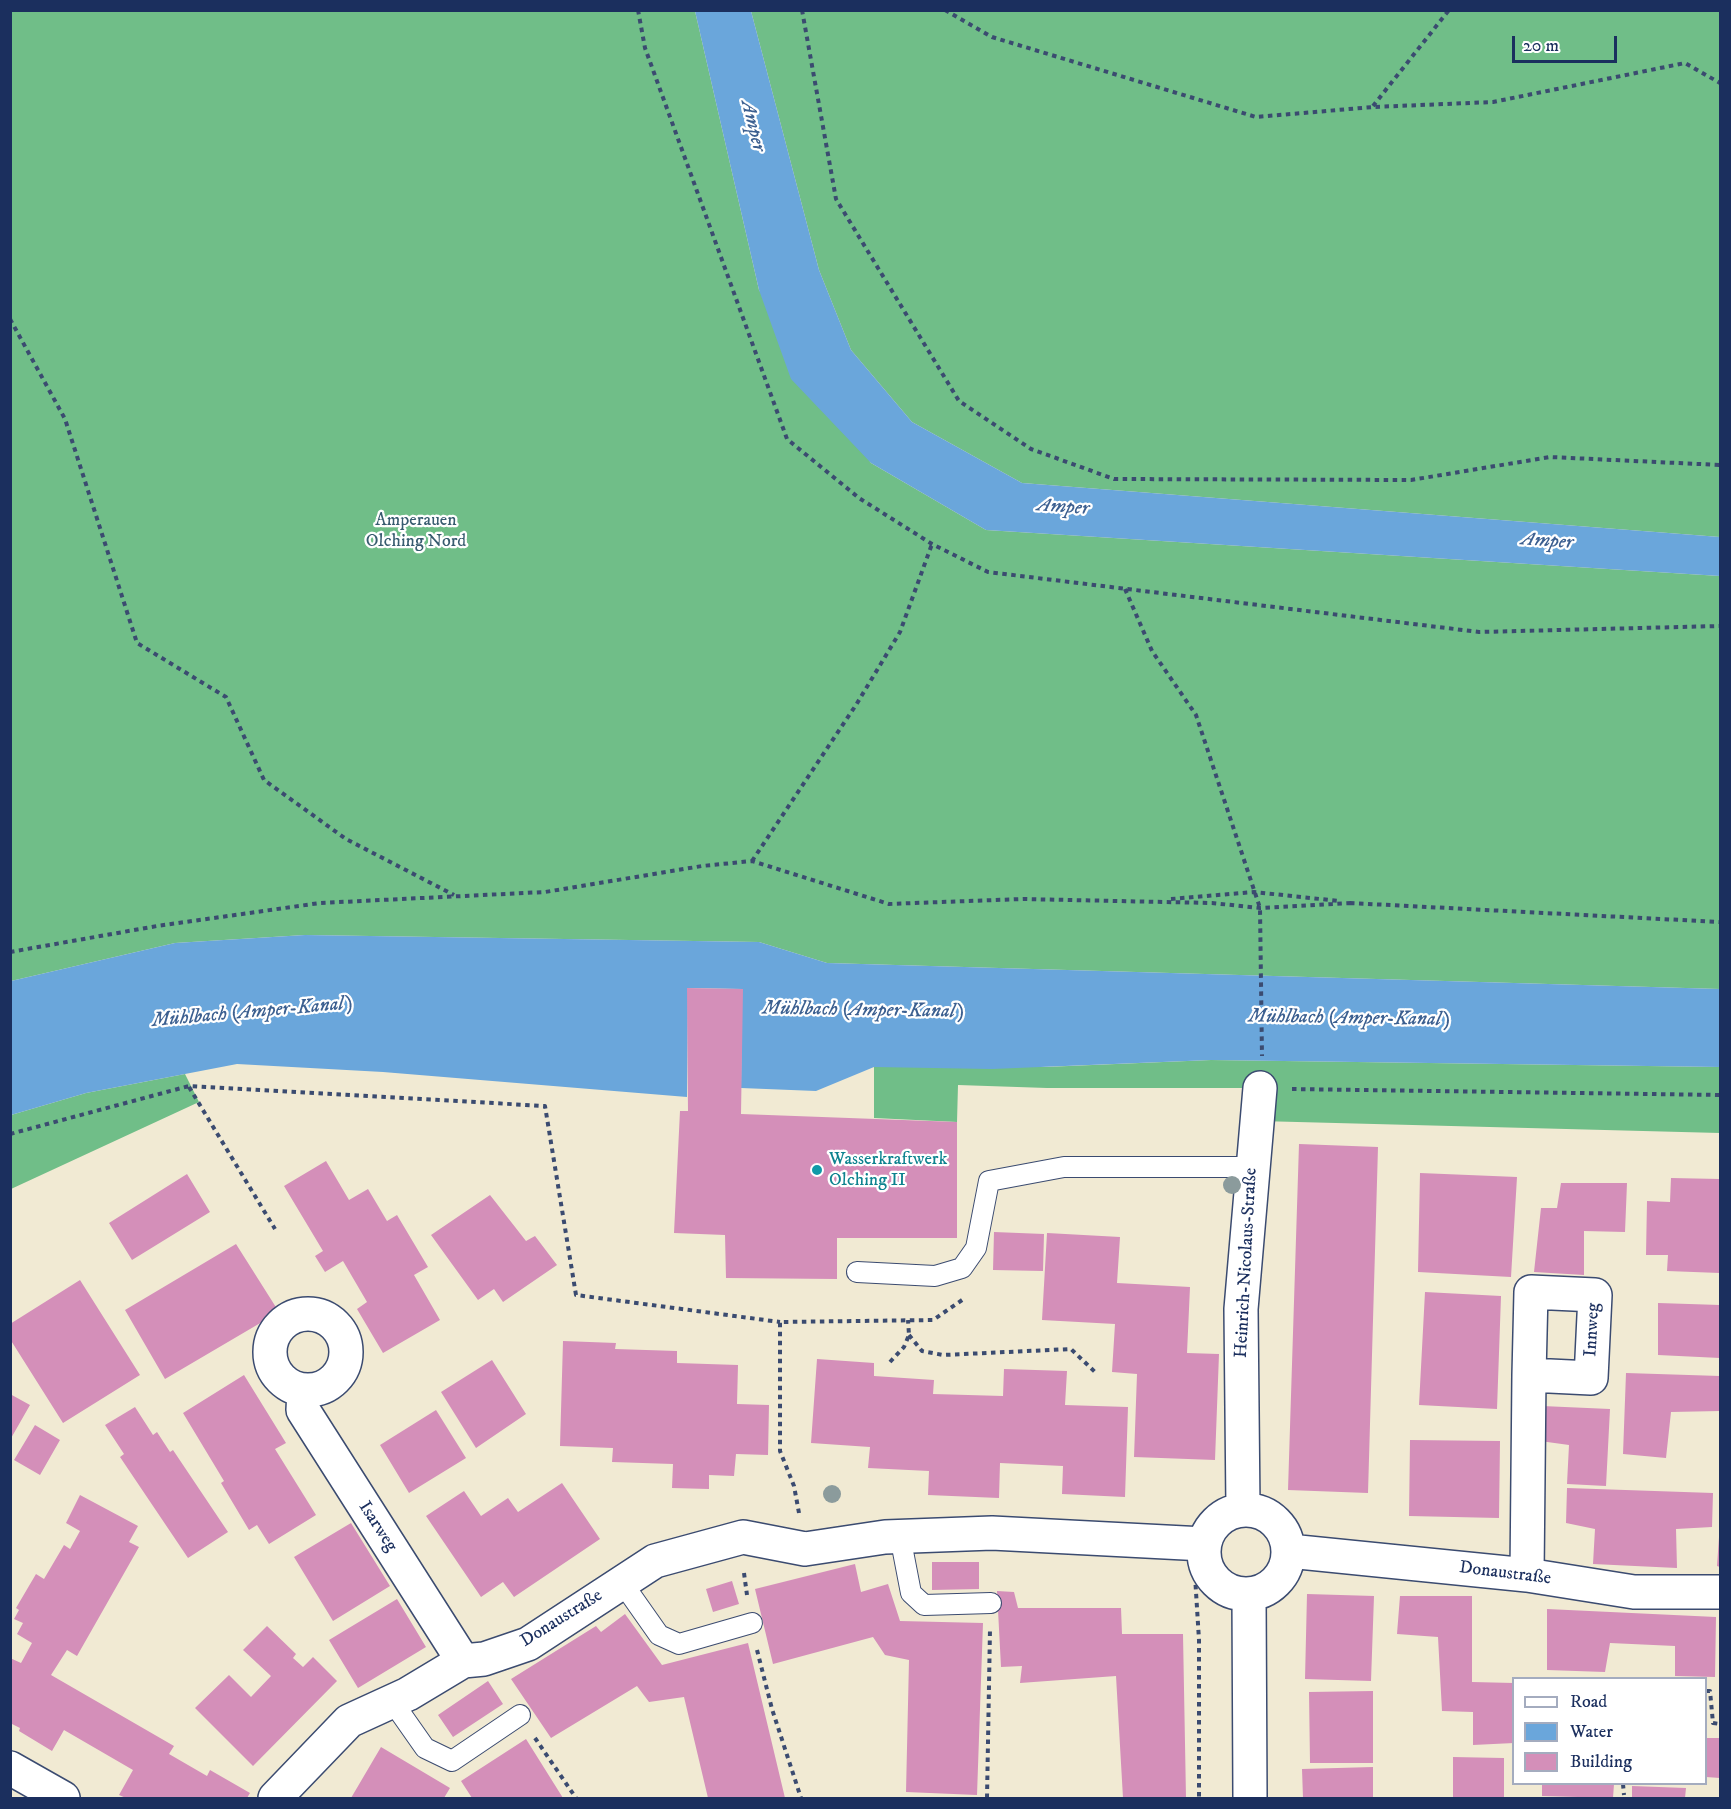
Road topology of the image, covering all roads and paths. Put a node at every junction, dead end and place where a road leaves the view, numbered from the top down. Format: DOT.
graph roads {
  1 [pos="638,10"];
  2 [pos="802,10"];
  3 [pos="945,10"];
  4 [pos="1449,10"];
  5 [pos="1720,83"];
  6 [pos="1373,107"];
  7 [pos="10,319"];
  8 [pos="1720,465"];
  9 [pos="932,544"];
  10 [pos="1125,589"];
  11 [pos="1720,626"];
  12 [pos="752,861"];
  13 [pos="1254,892"];
  14 [pos="455,896"];
  15 [pos="1153,901"];
  16 [pos="1352,903"];
  17 [pos="1260,908"];
  18 [pos="1720,922"];
  19 [pos="10,952"];
  20 [pos="1261,1078"];
  21 [pos="189,1086"];
  22 [pos="1720,1095"];
  23 [pos="10,1134"];
  24 [pos="1251,1167"];
  25 [pos="275,1229"];
  26 [pos="857,1272"];
  27 [pos="968,1295"];
  28 [pos="908,1320"];
  29 [pos="780,1322"];
  30 [pos="909,1335"];
  31 [pos="890,1362"];
  32 [pos="1095,1372"];
  33 [pos="1529,1374"];
  34 [pos="304,1390"];
  35 [pos="1242,1509"];
  36 [pos="743,1536"];
  37 [pos="900,1536"];
  38 [pos="1199,1543"];
  39 [pos="805,1549"];
  40 [pos="1289,1551"];
  41 [pos="1527,1575"];
  42 [pos="621,1581"];
  43 [pos="1720,1592"];
  44 [pos="1249,1595"];
  45 [pos="991,1603"];
  46 [pos="752,1623"];
  47 [pos="463,1661"];
  48 [pos="1707,1690"];
  49 [pos="392,1701"];
  50 [pos="520,1714"];
  51 [pos="1720,1724"];
  52 [pos="10,1768"];
  53 [pos="1623,1785"];
  54 [pos="1624,1795"];
  55 [pos="63,1798"];
  56 [pos="275,1798"];
  57 [pos="801,1798"];
  58 [pos="987,1798"];
  59 [pos="1199,1798"];
  60 [pos="1250,1798"];
  1 -- 9 [label="path"];
  2 -- 8 [label="path"];
  3 -- 6 [label="path"];
  4 -- 6 [label="path"];
  5 -- 6 [label="path"];
  7 -- 14 [label="path"];
  9 -- 10 [label="path"];
  9 -- 12 [label="path"];
  10 -- 11 [label="path"];
  10 -- 13 [label="path"];
  12 -- 14 [label="path"];
  12 -- 15 [label="path"];
  13 -- 15 [label="path"];
  13 -- 16 [label="path"];
  13 -- 17 [label="path"];
  14 -- 19 [label="path"];
  15 -- 17 [label="path"];
  16 -- 17 [label="path"];
  16 -- 18 [label="path"];
  17 -- 20 [label="path"];
  20 -- 22 [label="path"];
  20 -- 24 [label="street, Heinrich-Nicolaus-Straße"];
  21 -- 23 [label="path"];
  21 -- 25 [label="path"];
  21 -- 29 [label="path"];
  24 -- 26 [label="lane"];
  24 -- 35 [label="street, Heinrich-Nicolaus-Straße"];
  27 -- 28 [label="path"];
  28 -- 29 [label="path"];
  28 -- 30 [label="path"];
  29 -- 39 [label="path"];
  30 -- 31 [label="path"];
  30 -- 32 [label="path"];
  33 -- 41 [label="street"];
  34 -- 47 [label="street, Isarweg"];
  35 -- 38 [label="street"];
  35 -- 40 [label="street"];
  36 -- 39 [label="street, Donaustraße"];
  36 -- 42 [label="street, Donaustraße"];
  36 -- 46 [label="path"];
  37 -- 38 [label="street, Donaustraße"];
  37 -- 39 [label="street, Donaustraße"];
  37 -- 45 [label="lane"];
  38 -- 44 [label="street"];
  38 -- 59 [label="path"];
  40 -- 41 [label="street, Donaustraße"];
  40 -- 44 [label="street"];
  41 -- 43 [label="street, Donaustraße"];
  42 -- 46 [label="lane"];
  42 -- 47 [label="street, Donaustraße"];
  44 -- 60 [label="street"];
  45 -- 58 [label="path"];
  46 -- 57 [label="path"];
  47 -- 49 [label="street, Donaustraße"];
  48 -- 51 [label="path"];
  49 -- 50 [label="lane"];
  49 -- 56 [label="street, Donaustraße"];
  52 -- 55 [label="street"];
  53 -- 54 [label="path"];
}
